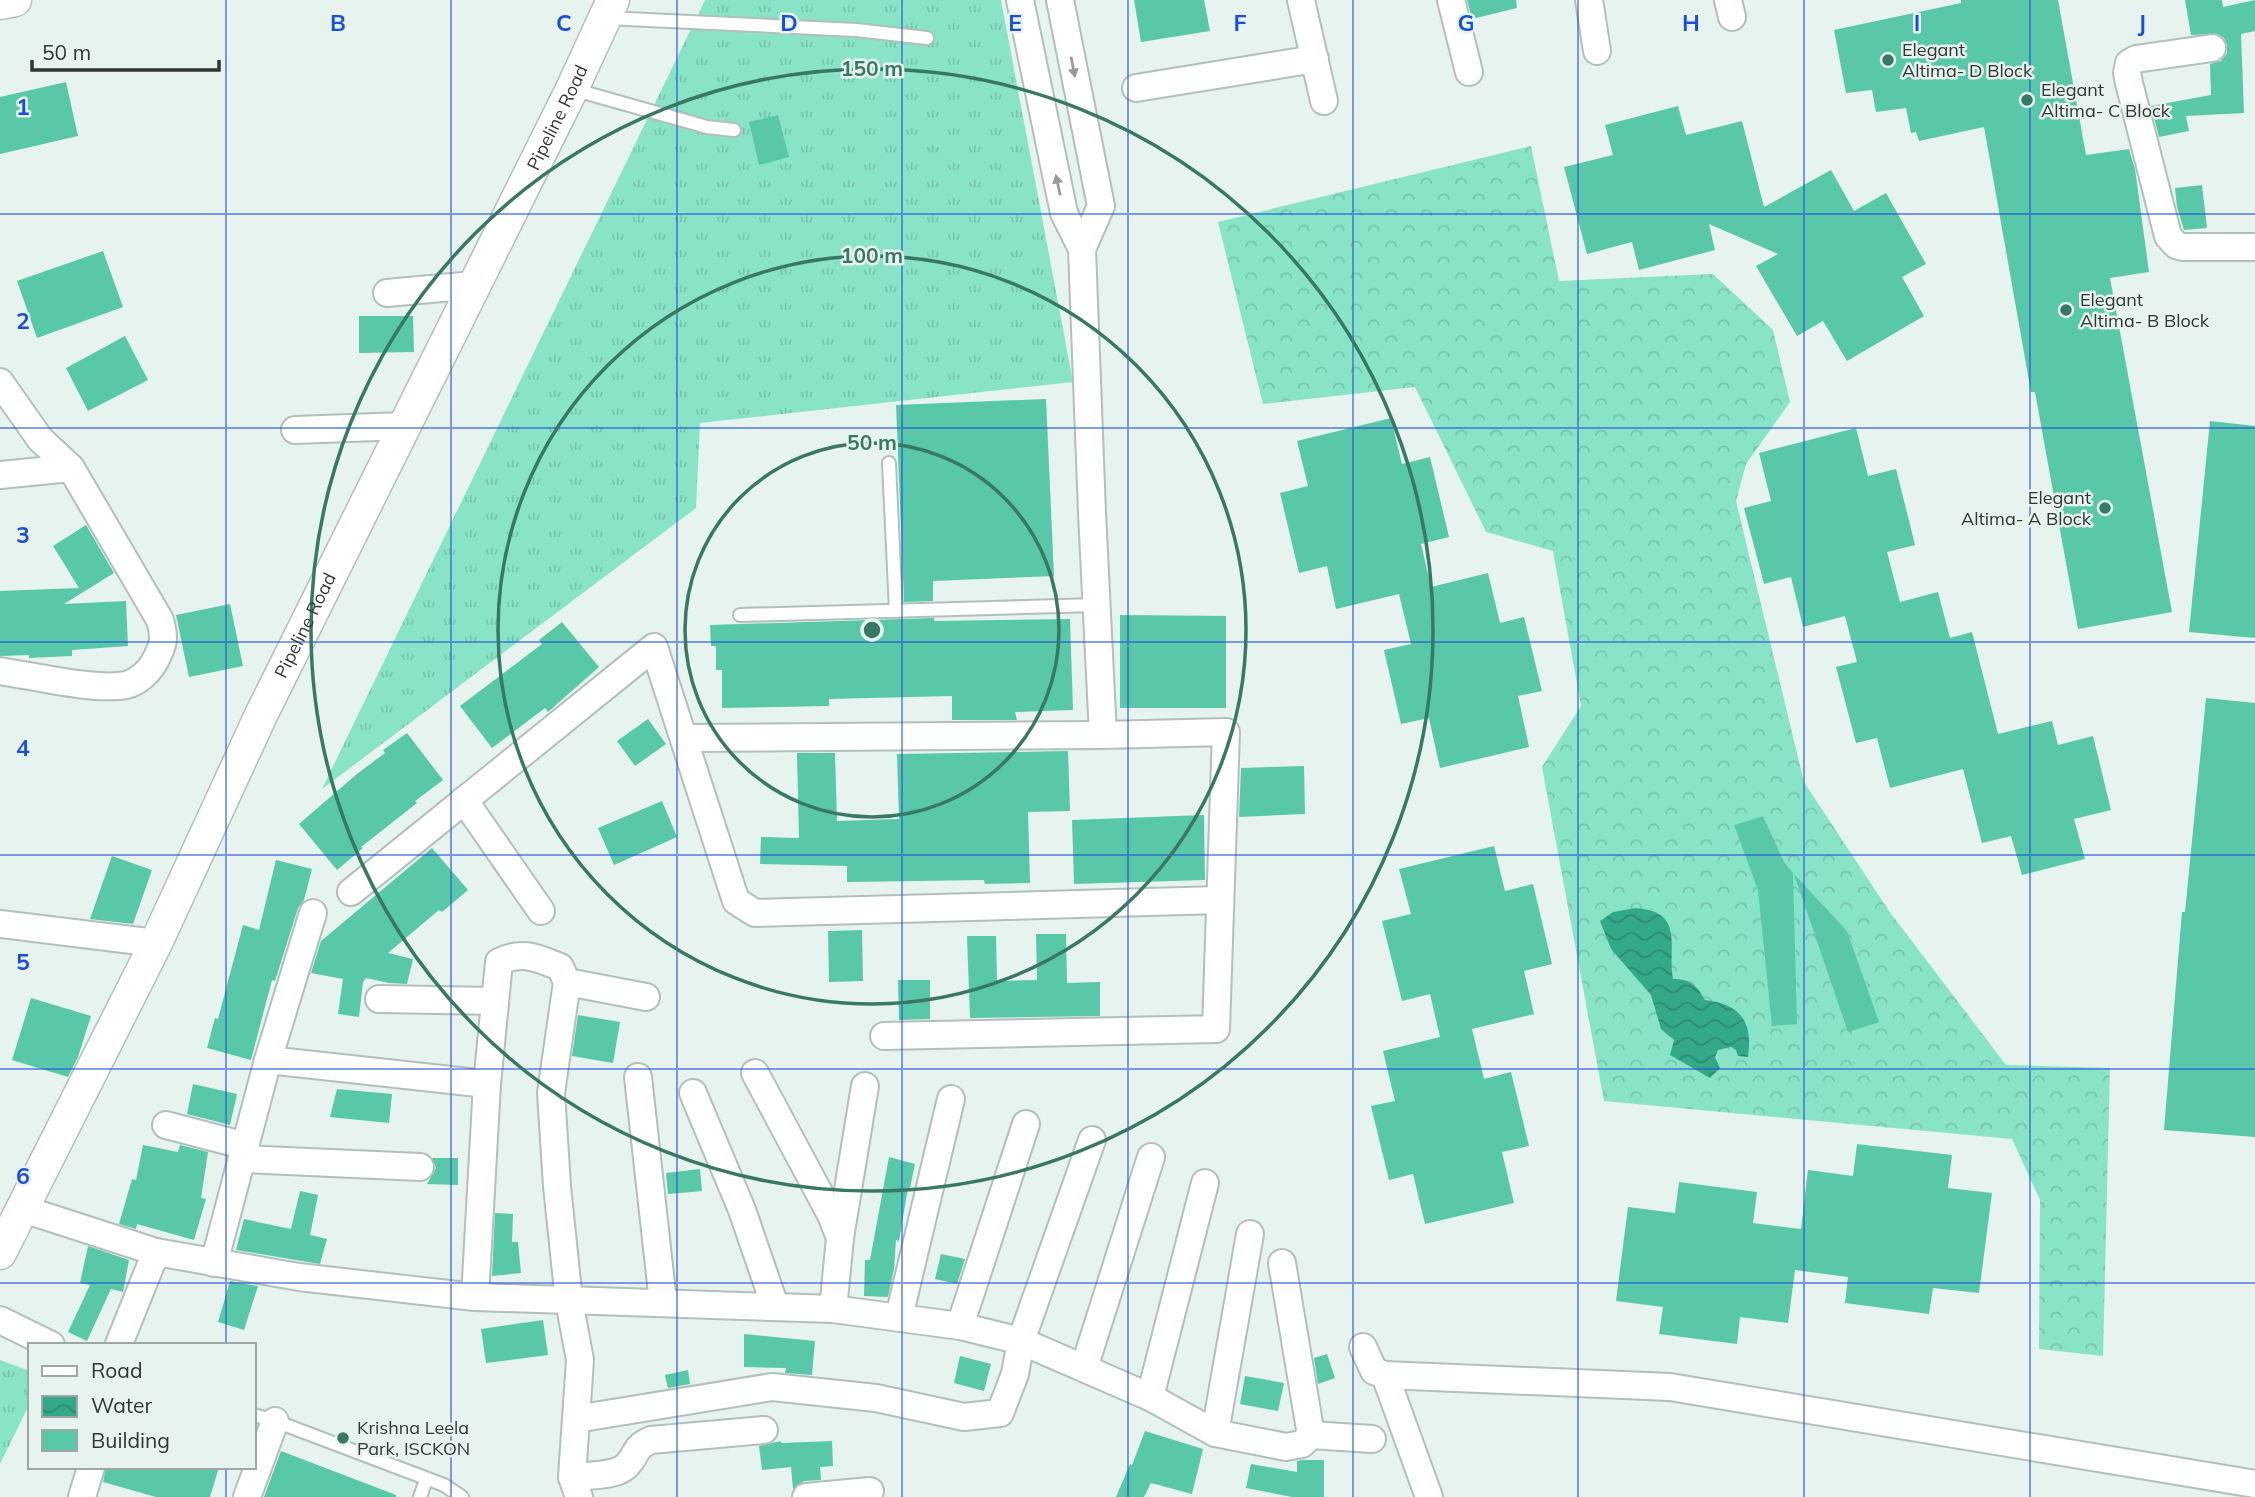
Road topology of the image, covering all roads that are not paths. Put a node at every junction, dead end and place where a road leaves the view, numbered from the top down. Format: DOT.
graph roads {
  1 [pos="15,0"];
  2 [pos="1020,0"];
  3 [pos="1060,0"];
  4 [pos="1301,0"];
  5 [pos="1451,0"];
  6 [pos="1589,0"];
  7 [pos="0,3"];
  8 [pos="610,9"];
  9 [pos="927,38"];
  10 [pos="2212,48"];
  11 [pos="1597,51"];
  12 [pos="1315,59"];
  13 [pos="1469,72"];
  14 [pos="1136,88"];
  15 [pos="572,89"];
  16 [pos="1324,100"];
  17 [pos="734,130"];
  18 [pos="2255,247"];
  19 [pos="1082,248"];
  20 [pos="474,285"];
  21 [pos="387,293"];
  22 [pos="0,382"];
  23 [pos="404,426"];
  24 [pos="295,430"];
  25 [pos="889,463"];
  26 [pos="71,468"];
  27 [pos="0,475"];
  28 [pos="1096,605"];
  29 [pos="896,611"];
  30 [pos="740,615"];
  31 [pos="0,671"];
  32 [pos="1103,735"];
  33 [pos="685,738"];
  34 [pos="464,800"];
  35 [pos="351,892"];
  36 [pos="1220,900"];
  37 [pos="541,911"];
  38 [pos="313,913"];
  39 [pos="0,924"];
  40 [pos="156,943"];
  41 [pos="567,982"];
  42 [pos="646,997"];
  43 [pos="379,999"];
  44 [pos="495,1001"];
  45 [pos="884,1036"];
  46 [pos="268,1060"];
  47 [pos="755,1073"];
  48 [pos="638,1077"];
  49 [pos="487,1084"];
  50 [pos="865,1086"];
  51 [pos="693,1093"];
  52 [pos="951,1099"];
  53 [pos="1026,1124"];
  54 [pos="166,1125"];
  55 [pos="1092,1140"];
  56 [pos="245,1153"];
  57 [pos="1151,1157"];
  58 [pos="420,1167"];
  59 [pos="1205,1183"];
  60 [pos="23,1209"];
  61 [pos="1250,1234"];
  62 [pos="840,1238"];
  63 [pos="156,1252"];
  64 [pos="0,1253"];
  65 [pos="1282,1263"];
  66 [pos="214,1264"];
  67 [pos="475,1297"];
  68 [pos="569,1301"];
  69 [pos="663,1302"];
  70 [pos="775,1306"];
  71 [pos="834,1310"];
  72 [pos="900,1317"];
  73 [pos="0,1320"];
  74 [pos="960,1326"];
  75 [pos="1021,1341"];
  76 [pos="47,1343"];
  77 [pos="119,1343"];
  78 [pos="1363,1347"];
  79 [pos="1084,1368"];
  80 [pos="1385,1375"];
  81 [pos="1150,1396"];
  82 [pos="265,1418"];
  83 [pos="576,1419"];
  84 [pos="764,1430"];
  85 [pos="1215,1433"];
  86 [pos="1311,1435"];
  87 [pos="1372,1439"];
  88 [pos="256,1458"];
  89 [pos="90,1469"];
  90 [pos="253,1469"];
  91 [pos="426,1480"];
  92 [pos="2255,1484"];
  93 [pos="575,1487"];
  94 [pos="870,1490"];
  95 [pos="82,1497"];
  96 [pos="247,1497"];
  97 [pos="421,1497"];
  98 [pos="462,1497"];
  99 [pos="812,1497"];
  100 [pos="1429,1497"];
  1 -- 7 [label="street"];
  19 -- 2 [label="street, one-way"];
  3 -- 19 [label="street, one-way"];
  4 -- 12 [label="street"];
  5 -- 13 [label="street"];
  6 -- 11 [label="street"];
  8 -- 9 [label="lane"];
  8 -- 15 [label="street, Pipeline Road"];
  10 -- 18 [label="street"];
  12 -- 14 [label="street"];
  12 -- 16 [label="street"];
  15 -- 17 [label="lane"];
  15 -- 20 [label="street, Pipeline Road"];
  19 -- 28 [label="street"];
  20 -- 21 [label="street"];
  20 -- 23 [label="street, Pipeline Road"];
  22 -- 26 [label="street"];
  23 -- 24 [label="street"];
  23 -- 40 [label="street, Pipeline Road"];
  25 -- 29 [label="lane"];
  26 -- 27 [label="street"];
  26 -- 31 [label="street"];
  28 -- 29 [label="lane"];
  28 -- 32 [label="street"];
  29 -- 30 [label="lane"];
  32 -- 33 [label="street"];
  32 -- 36 [label="street"];
  33 -- 34 [label="street"];
  33 -- 36 [label="street"];
  34 -- 35 [label="street"];
  34 -- 37 [label="street"];
  36 -- 45 [label="street"];
  38 -- 46 [label="street"];
  39 -- 40 [label="street"];
  40 -- 60 [label="street, Pipeline Road"];
  41 -- 42 [label="street"];
  41 -- 44 [label="street"];
  41 -- 68 [label="street"];
  43 -- 44 [label="street"];
  44 -- 49 [label="street"];
  46 -- 49 [label="street"];
  46 -- 56 [label="street"];
  47 -- 62 [label="street"];
  48 -- 69 [label="street"];
  49 -- 67 [label="street"];
  50 -- 62 [label="street"];
  51 -- 70 [label="street"];
  52 -- 72 [label="street"];
  53 -- 74 [label="street"];
  54 -- 56 [label="street"];
  55 -- 75 [label="street"];
  56 -- 58 [label="street"];
  56 -- 66 [label="street"];
  57 -- 79 [label="street"];
  59 -- 81 [label="street"];
  60 -- 63 [label="street"];
  60 -- 64 [label="street, Pipeline Road"];
  61 -- 85 [label="street"];
  62 -- 71 [label="street"];
  63 -- 66 [label="street"];
  63 -- 77 [label="street"];
  65 -- 86 [label="street"];
  66 -- 67 [label="street"];
  67 -- 68 [label="street"];
  68 -- 69 [label="street"];
  68 -- 83 [label="street"];
  69 -- 70 [label="street"];
  70 -- 71 [label="street"];
  71 -- 72 [label="street"];
  72 -- 74 [label="street"];
  73 -- 76 [label="street"];
  74 -- 75 [label="street"];
  75 -- 79 [label="street"];
  75 -- 83 [label="street"];
  78 -- 80 [label="street"];
  79 -- 81 [label="street"];
  80 -- 92 [label="street"];
  80 -- 100 [label="street"];
  81 -- 85 [label="street"];
  82 -- 88 [label="street"];
  82 -- 91 [label="lane"];
  83 -- 93 [label="street"];
  84 -- 93 [label="street"];
  85 -- 86 [label="street"];
  86 -- 87 [label="street"];
  89 -- 95 [label="street"];
  90 -- 96 [label="street"];
  91 -- 97 [label="lane"];
  91 -- 98 [label="lane"];
  94 -- 99 [label="street"];
}
